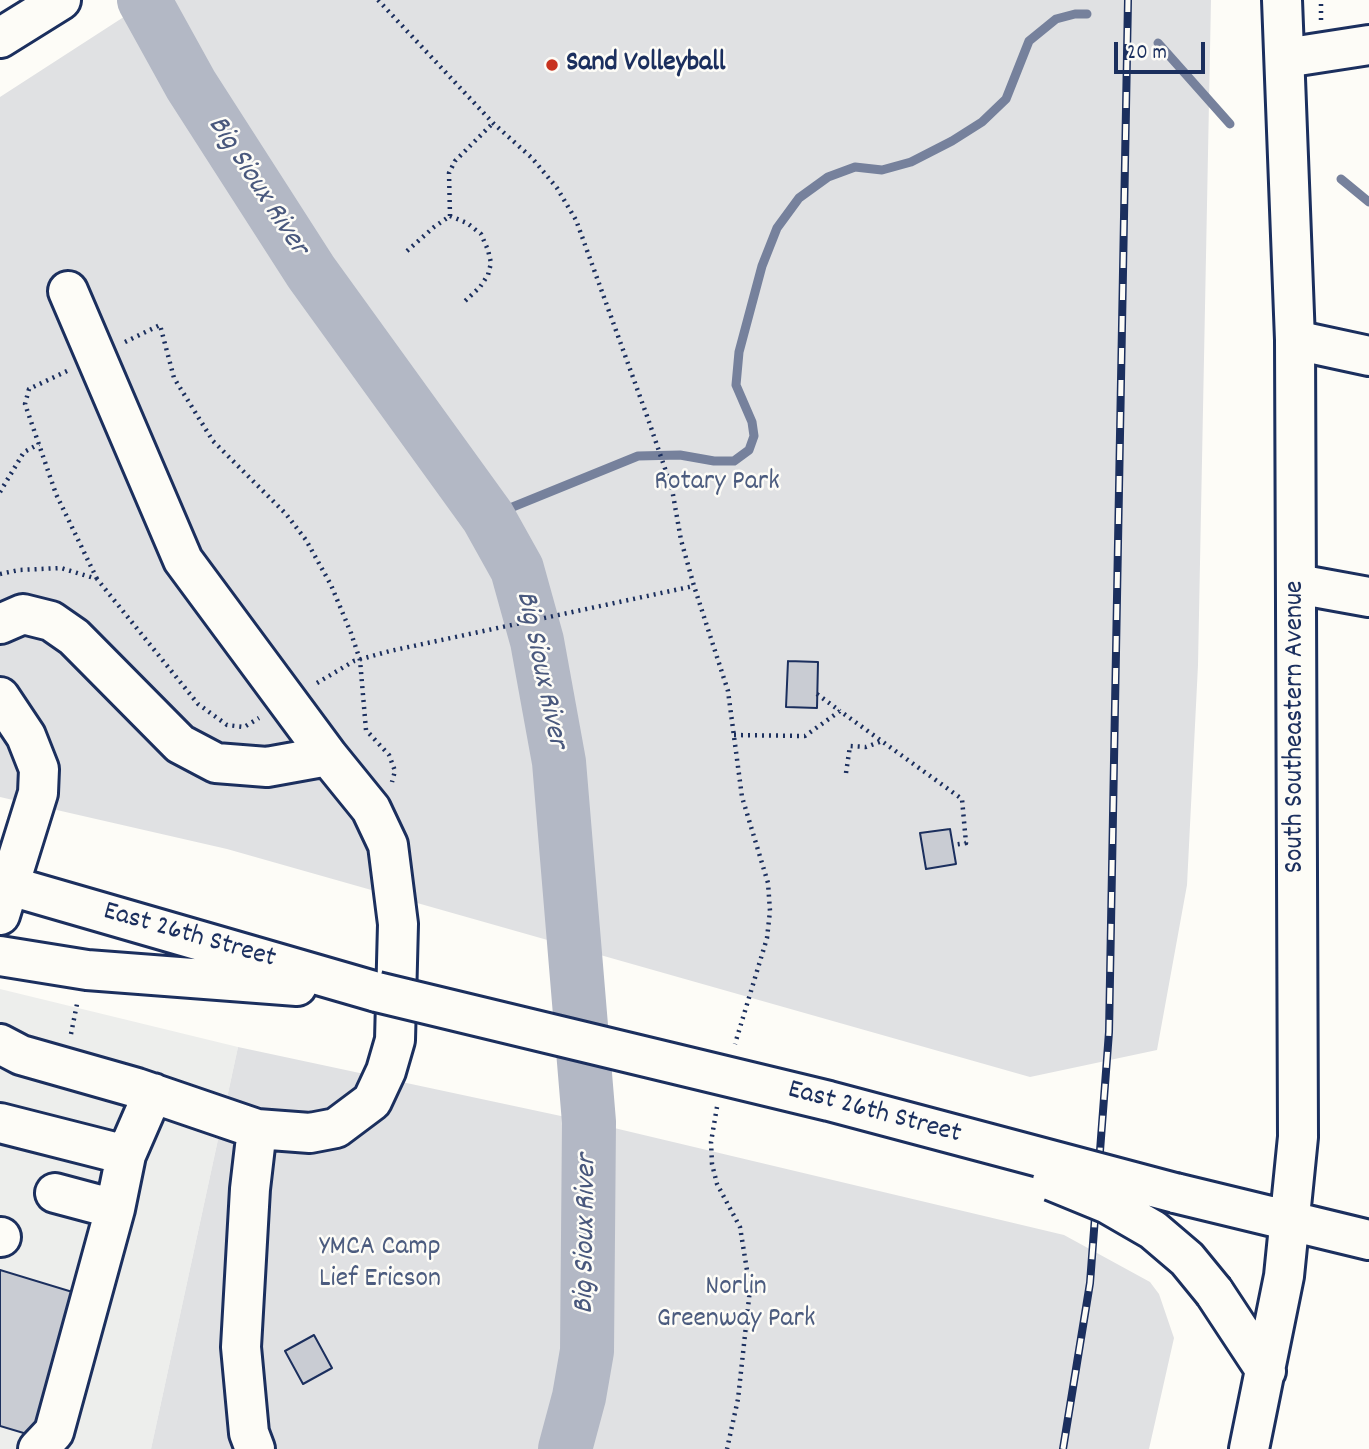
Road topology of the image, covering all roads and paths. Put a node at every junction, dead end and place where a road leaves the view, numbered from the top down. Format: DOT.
graph roads {
  1 [pos="61,0"];
  2 [pos="378,0"];
  3 [pos="1282,0"];
  4 [pos="0,38"];
  5 [pos="1369,45"];
  6 [pos="1285,58"];
  7 [pos="493,123"];
  8 [pos="450,216"];
  9 [pos="407,251"];
  10 [pos="68,291"];
  11 [pos="464,302"];
  12 [pos="1295,340"];
  13 [pos="1369,356"];
  14 [pos="39,444"];
  15 [pos="0,492"];
  16 [pos="1297,584"];
  17 [pos="694,586"];
  18 [pos="1369,597"];
  19 [pos="0,624"];
  20 [pos="438,641"];
  21 [pos="817,694"];
  22 [pos="0,697"];
  23 [pos="840,711"];
  24 [pos="734,735"];
  25 [pos="882,741"];
  26 [pos="328,756"];
  27 [pos="846,773"];
  28 [pos="953,845"];
  29 [pos="3,894"];
  30 [pos="0,956"];
  31 [pos="377,992"];
  32 [pos="0,1044"];
  33 [pos="734,1047"];
  34 [pos="153,1093"];
  35 [pos="721,1094"];
  36 [pos="829,1101"];
  37 [pos="0,1123"];
  38 [pos="257,1129"];
  39 [pos="126,1155"];
  40 [pos="55,1193"];
  41 [pos="115,1209"];
  42 [pos="1291,1220"];
  43 [pos="1369,1240"];
  44 [pos="1266,1371"];
  45 [pos="38,1449"];
  46 [pos="255,1449"];
  47 [pos="727,1449"];
  48 [pos="1249,1449"];
  1 -- 4 [label="main road"];
  2 -- 7 [label="path"];
  3 -- 6 [label="main road, South Southeastern Avenue"];
  5 -- 6 [label="main road"];
  6 -- 12 [label="main road, South Southeastern Avenue"];
  7 -- 8 [label="path"];
  7 -- 17 [label="path"];
  8 -- 9 [label="path"];
  8 -- 11 [label="path"];
  10 -- 26 [label="main road"];
  12 -- 13 [label="main road"];
  12 -- 16 [label="main road, South Southeastern Avenue"];
  14 -- 15 [label="path"];
  16 -- 18 [label="main road"];
  16 -- 42 [label="main road, South Southeastern Avenue"];
  17 -- 20 [label="path"];
  17 -- 24 [label="path"];
  19 -- 26 [label="main road"];
  21 -- 23 [label="path"];
  22 -- 29 [label="main road"];
  23 -- 24 [label="path"];
  23 -- 25 [label="path"];
  24 -- 33 [label="path"];
  25 -- 27 [label="path"];
  25 -- 28 [label="path"];
  26 -- 38 [label="main road"];
  29 -- 31 [label="main road, East 26th Street"];
  30 -- 31 [label="main road, East 26th Street"];
  31 -- 36 [label="main road, East 26th Street, bridge"];
  32 -- 34 [label="main road"];
  34 -- 38 [label="main road"];
  34 -- 39 [label="main road"];
  35 -- 47 [label="path"];
  36 -- 42 [label="main road, East 26th Street, bridge"];
  36 -- 44 [label="main road, bridge"];
  37 -- 39 [label="main road"];
  38 -- 46 [label="main road"];
  39 -- 41 [label="main road"];
  40 -- 41 [label="main road"];
  41 -- 45 [label="main road"];
  42 -- 43 [label="main road, East 26th Street"];
  42 -- 44 [label="main road, South Southeastern Avenue"];
  44 -- 48 [label="main road, South Southeastern Avenue"];
}
